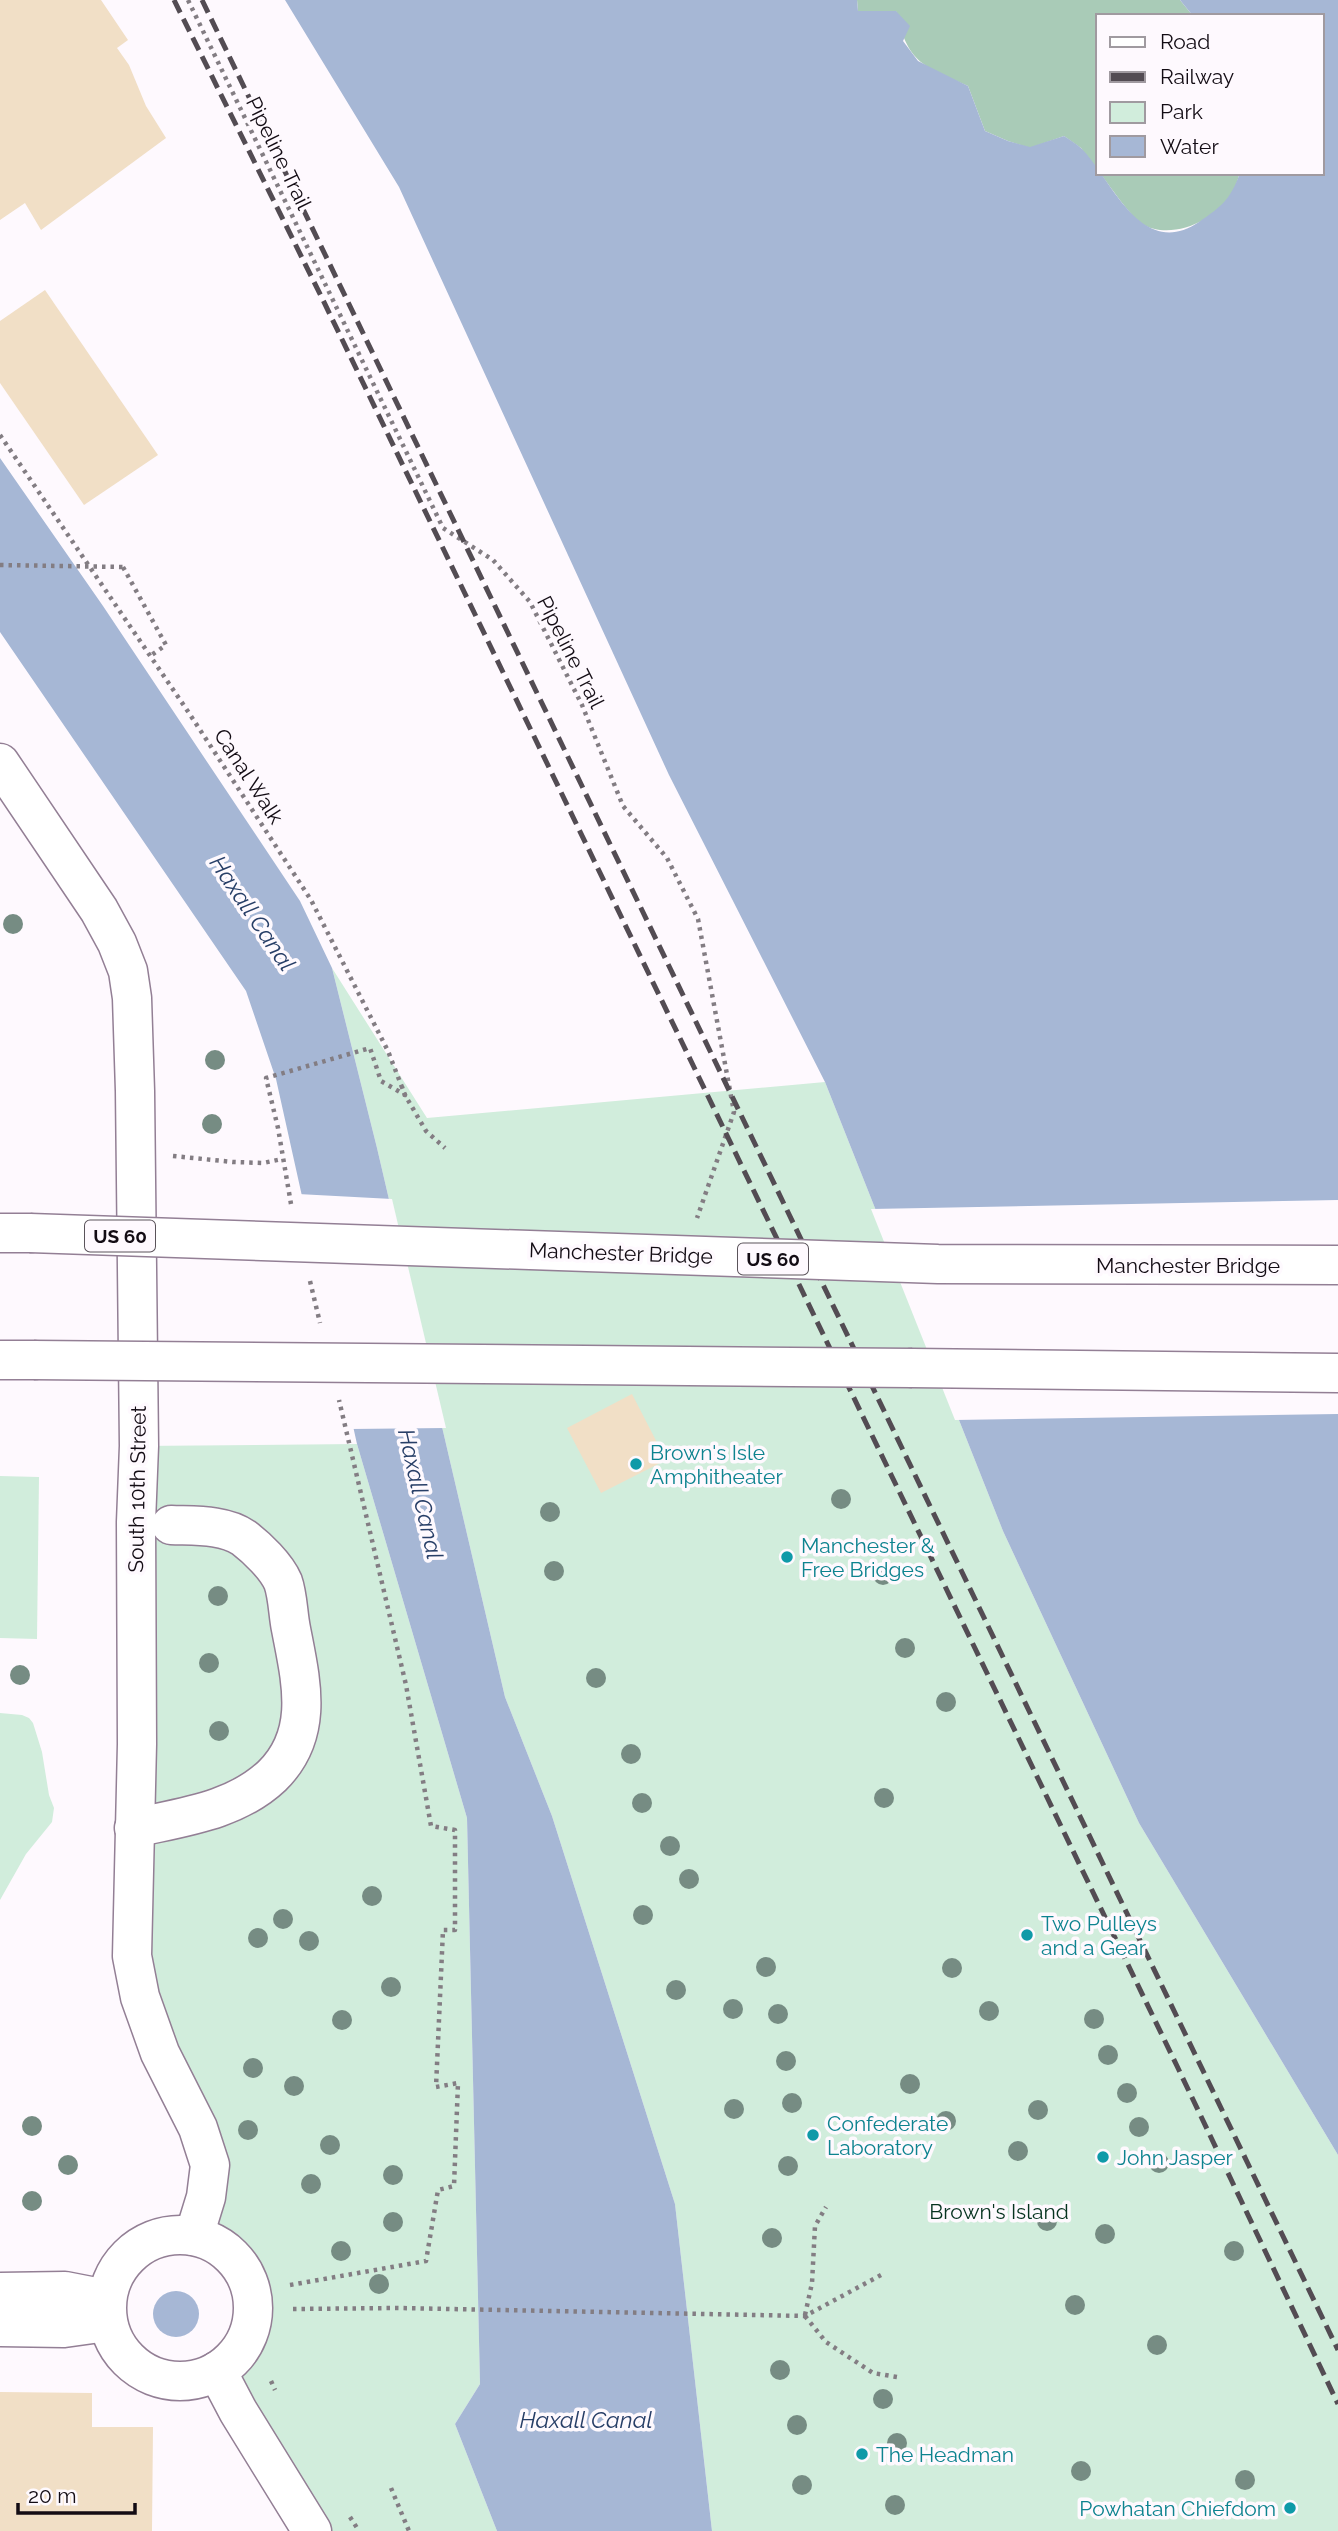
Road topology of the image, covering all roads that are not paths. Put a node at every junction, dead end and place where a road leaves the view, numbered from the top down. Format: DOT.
graph roads {
  1 [pos="0,763"];
  2 [pos="15,1233"];
  3 [pos="1338,1265"];
  4 [pos="17,1360"];
  5 [pos="1338,1373"];
  6 [pos="171,1525"];
  7 [pos="134,1828"];
  8 [pos="194,2236"];
  9 [pos="0,2292"];
  10 [pos="107,2311"];
  11 [pos="0,2328"];
  12 [pos="217,2371"];
  13 [pos="312,2531"];
  1 -- 7 [label="main road, South 10th Street"];
  2 -- 3 [label="main road, Manchester Bridge / US 60, bridge"];
  4 -- 5 [label="main road, bridge"];
  6 -- 7 [label="main road"];
  7 -- 8 [label="main road, South 10th Street"];
  8 -- 10 [label="main road"];
  8 -- 12 [label="main road"];
  9 -- 10 [label="main road"];
  10 -- 11 [label="main road"];
  10 -- 12 [label="main road"];
  12 -- 13 [label="main road"];
}
